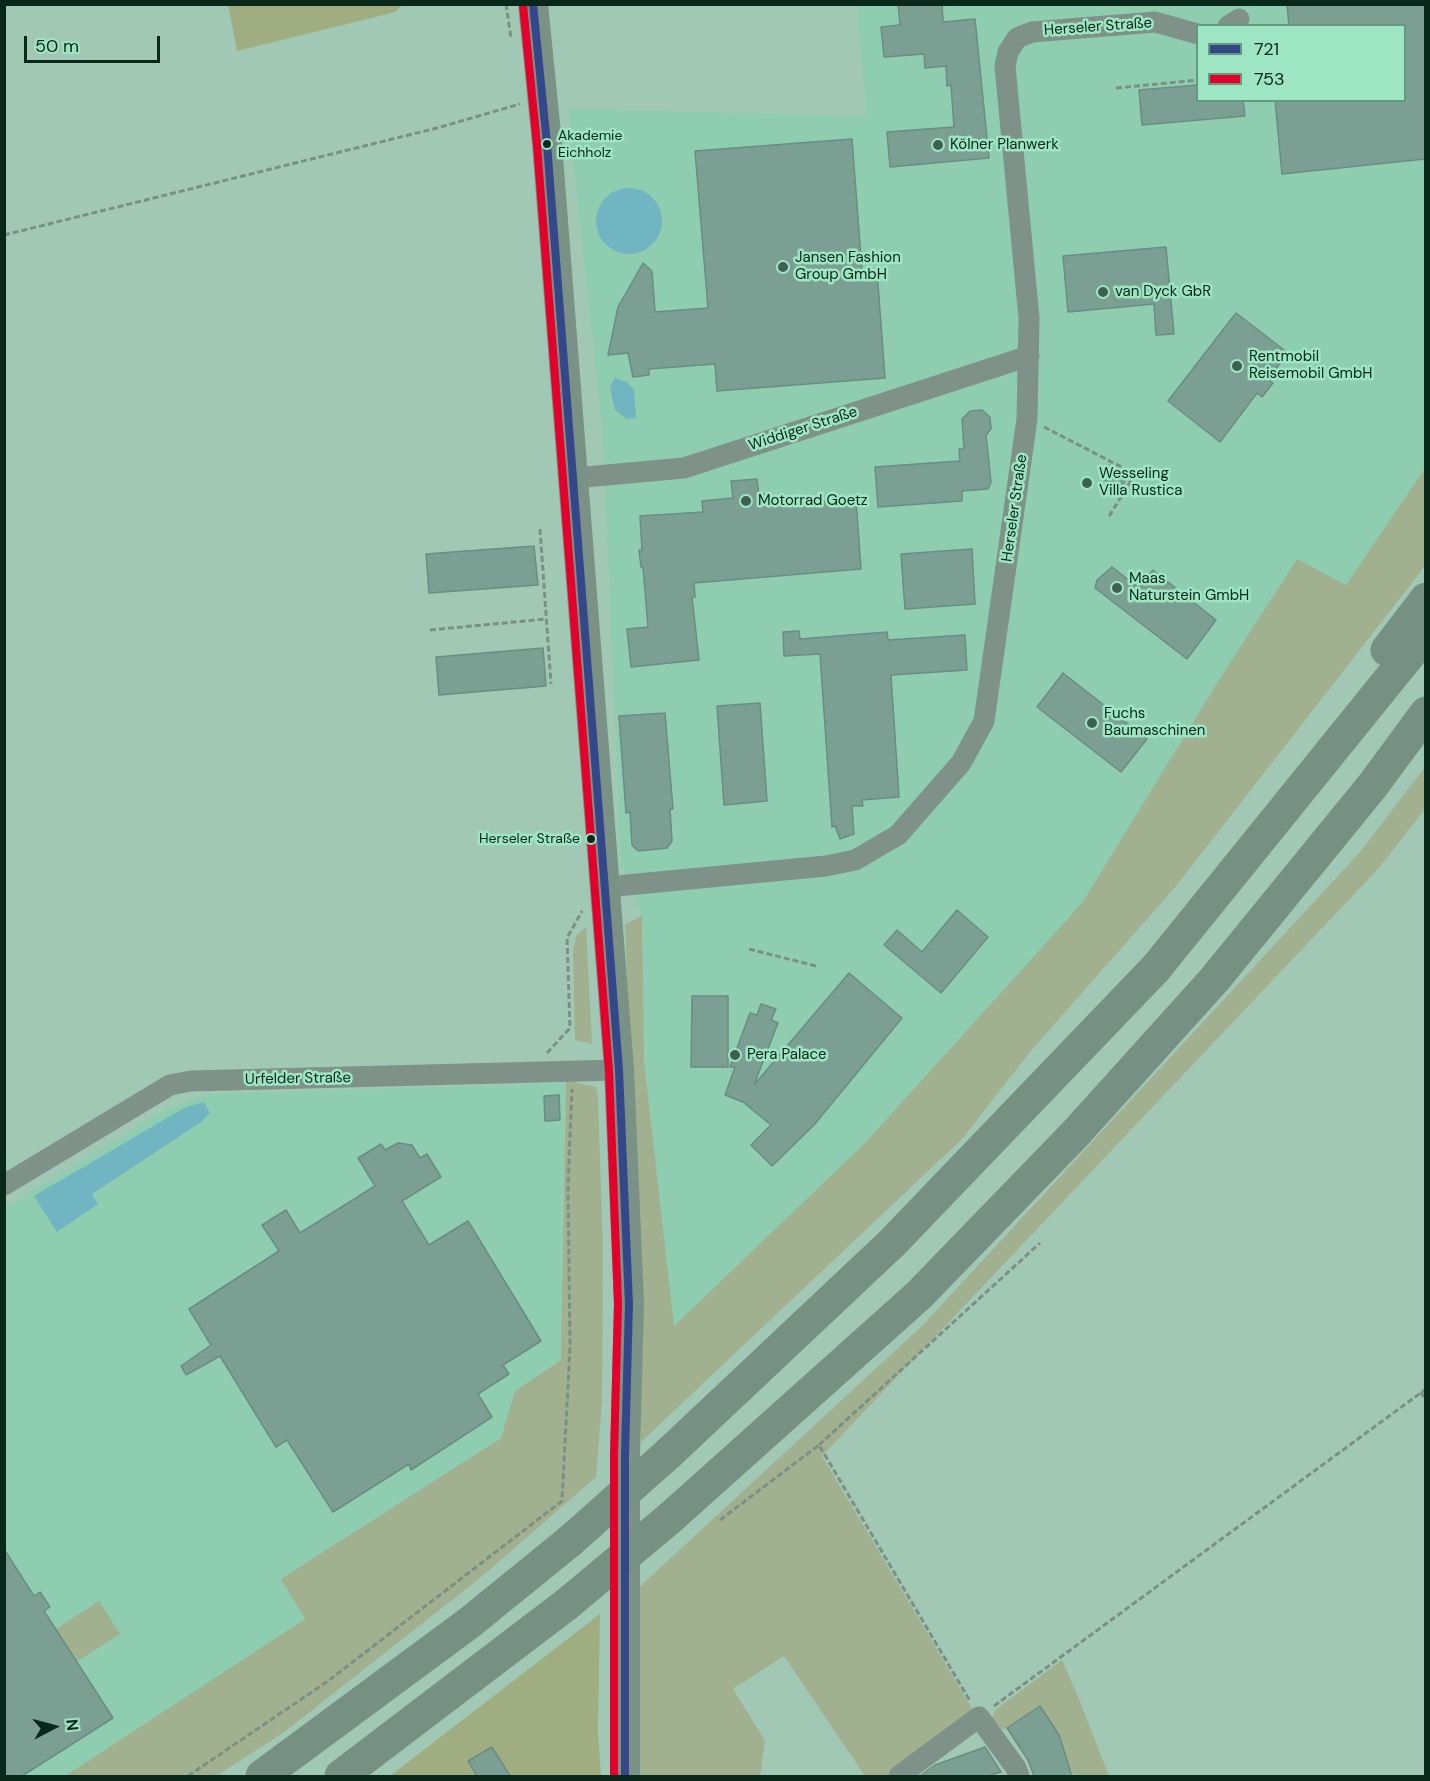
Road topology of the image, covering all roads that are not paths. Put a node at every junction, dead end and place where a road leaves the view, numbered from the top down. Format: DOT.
graph roads {
  1 [pos="533,4"];
  2 [pos="1196,34"];
  3 [pos="1029,356"];
  4 [pos="574,478"];
  5 [pos="1425,599"];
  6 [pos="1425,634"];
  7 [pos="1425,713"];
  8 [pos="1425,733"];
  9 [pos="1373,785"];
  10 [pos="606,887"];
  11 [pos="1156,968"];
  12 [pos="619,1070"];
  13 [pos="4,1185"];
  14 [pos="262,1776"];
  15 [pos="341,1776"];
  16 [pos="625,1776"];
  17 [pos="898,1776"];
  18 [pos="1019,1776"];
  1 -- 4 [label="main road"];
  2 -- 3 [label="street, Herseler Straße"];
  3 -- 4 [label="street, Widdiger Straße"];
  3 -- 10 [label="street, Herseler Straße"];
  4 -- 10 [label="main road"];
  5 -- 11 [label="highway"];
  6 -- 11 [label="highway"];
  7 -- 9 [label="highway"];
  8 -- 9 [label="highway"];
  9 -- 15 [label="highway, bridge"];
  10 -- 12 [label="main road"];
  11 -- 14 [label="highway, bridge"];
  12 -- 13 [label="street, Urfelder Straße"];
  12 -- 16 [label="main road"];
  17 -- 18 [label="street"];
}
